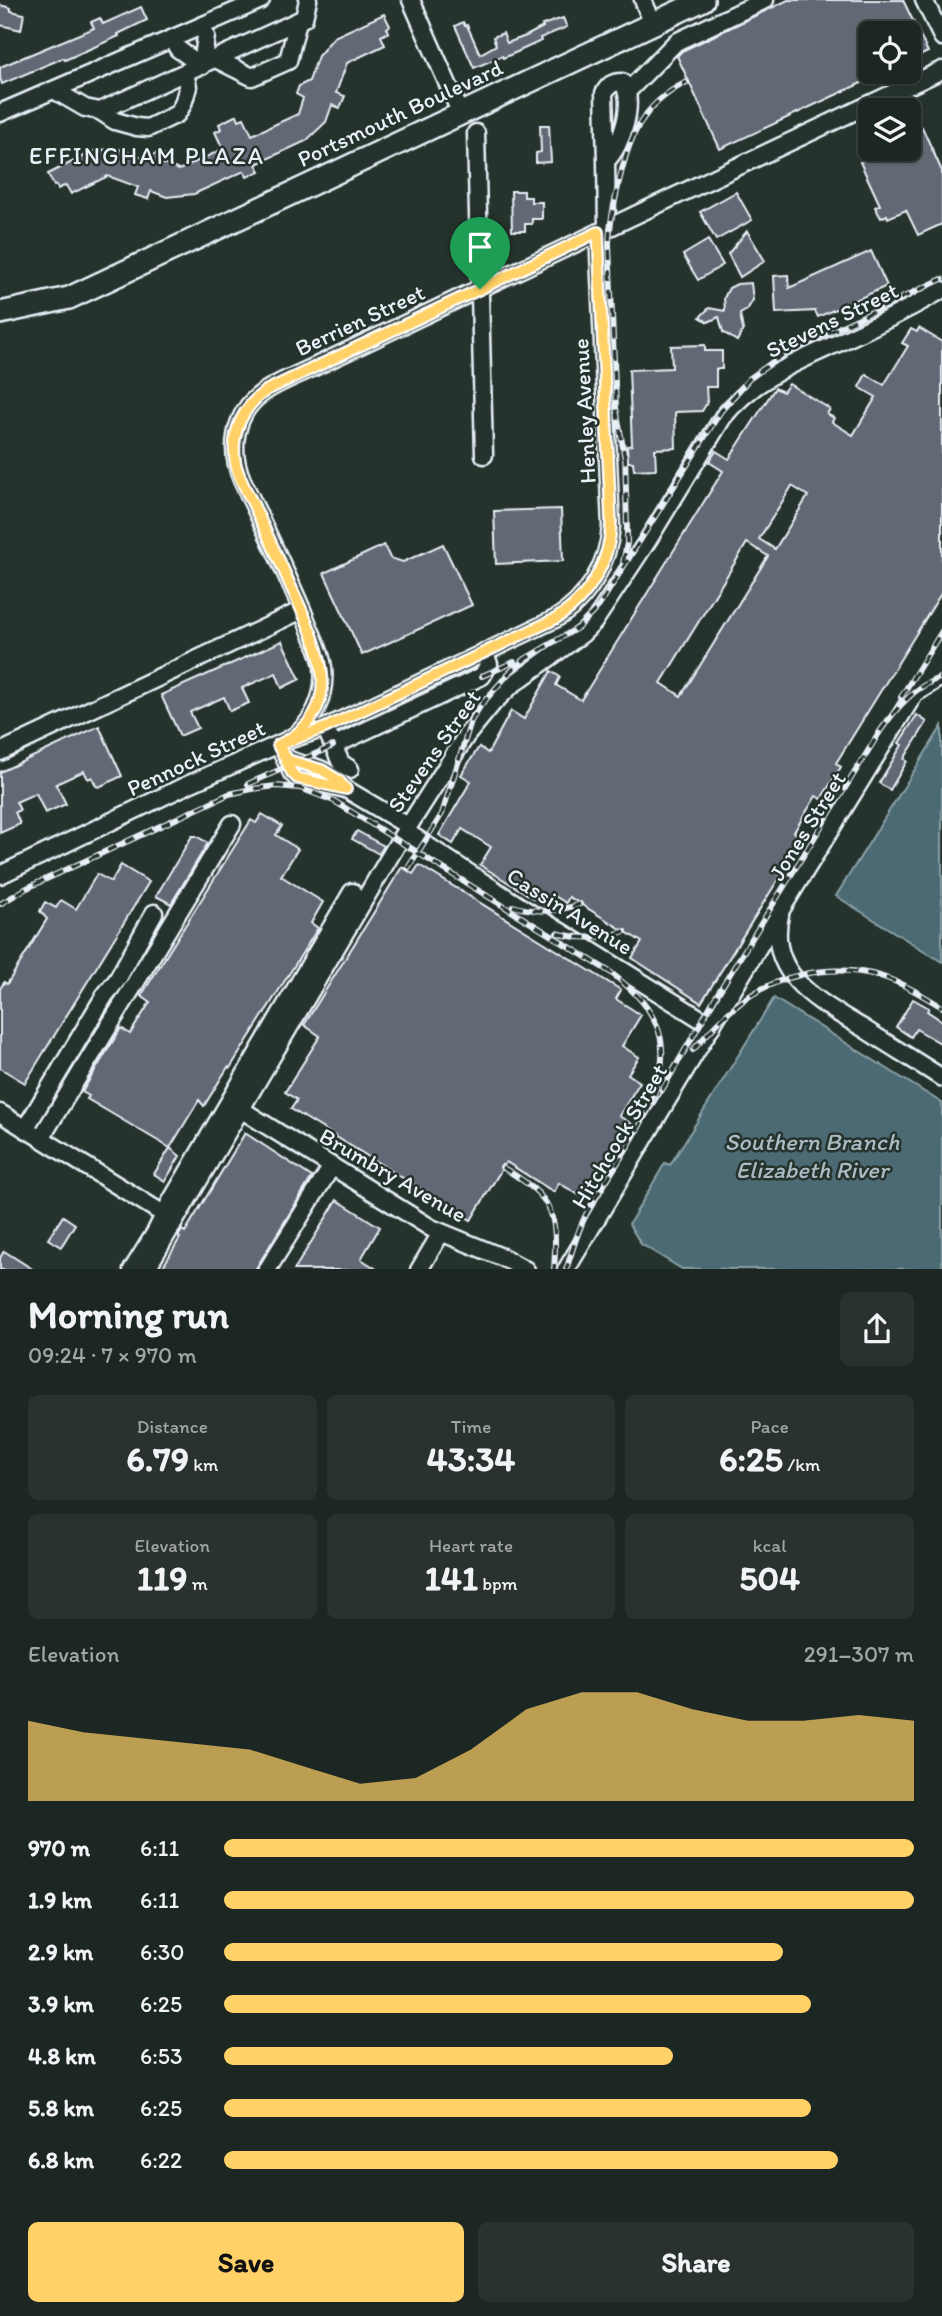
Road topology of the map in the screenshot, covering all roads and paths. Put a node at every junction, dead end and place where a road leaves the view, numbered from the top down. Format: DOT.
graph roads {
  1 [pos="261,0"];
  2 [pos="308,0"];
  3 [pos="411,0"];
  4 [pos="643,0"];
  5 [pos="703,0"];
  6 [pos="765,0"];
  7 [pos="925,0"];
  8 [pos="229,6"];
  9 [pos="298,21"];
  10 [pos="653,24"];
  11 [pos="201,26"];
  12 [pos="942,37"];
  13 [pos="172,39"];
  14 [pos="209,62"];
  15 [pos="942,70"];
  16 [pos="185,74"];
  17 [pos="54,90"];
  18 [pos="627,92"];
  19 [pos="100,111"];
  20 [pos="0,113"];
  21 [pos="461,114"];
  22 [pos="476,133"];
  23 [pos="606,161"];
  24 [pos="603,230"];
  25 [pos="480,289"];
  26 [pos="942,290"];
  27 [pos="917,304"];
  28 [pos="942,304"];
  29 [pos="0,313"];
  30 [pos="484,455"];
  31 [pos="592,583"];
  32 [pos="302,610"];
  33 [pos="942,649"];
  34 [pos="484,652"];
  35 [pos="942,676"];
  36 [pos="905,710"];
  37 [pos="325,728"];
  38 [pos="334,746"];
  39 [pos="283,747"];
  40 [pos="0,752"];
  41 [pos="350,769"];
  42 [pos="232,824"];
  43 [pos="407,829"];
  44 [pos="0,874"];
  45 [pos="352,892"];
  46 [pos="783,908"];
  47 [pos="154,913"];
  48 [pos="712,1026"];
  49 [pos="942,1077"];
  50 [pos="242,1111"];
  51 [pos="0,1113"];
  52 [pos="25,1129"];
  53 [pos="41,1138"];
  54 [pos="332,1166"];
  55 [pos="165,1215"];
  56 [pos="441,1233"];
  57 [pos="132,1269"];
  58 [pos="146,1269"];
  59 [pos="267,1269"];
  60 [pos="419,1269"];
  61 [pos="526,1269"];
  62 [pos="566,1269"];
  1 -- 8 [label="street"];
  2 -- 9 [label="street"];
  3 -- 21 [label="street"];
  4 -- 10 [label="street"];
  5 -- 10 [label="main road, Portsmouth Boulevard"];
  6 -- 18 [label="street"];
  7 -- 12 [label="street"];
  8 -- 11 [label="street"];
  9 -- 14 [label="street"];
  9 -- 14 [label="street"];
  10 -- 21 [label="main road, Portsmouth Boulevard"];
  11 -- 13 [label="street"];
  11 -- 14 [label="street"];
  13 -- 14 [label="street"];
  13 -- 17 [label="street"];
  14 -- 16 [label="street"];
  15 -- 24 [label="street, Berrien Street"];
  16 -- 19 [label="street"];
  16 -- 19 [label="street"];
  17 -- 19 [label="street"];
  17 -- 20 [label="street"];
  18 -- 23 [label="street"];
  18 -- 23 [label="street, Henley Avenue"];
  21 -- 29 [label="main road, Portsmouth Boulevard"];
  22 -- 25 [label="street"];
  23 -- 24 [label="street, Henley Avenue"];
  24 -- 25 [label="street, Berrien Street"];
  24 -- 31 [label="street, Henley Avenue"];
  25 -- 30 [label="street"];
  25 -- 32 [label="street, Berrien Street"];
  26 -- 27 [label="street, Stevens Street"];
  27 -- 28 [label="street"];
  27 -- 43 [label="street, Stevens Street"];
  31 -- 34 [label="street, Pennock Street"];
  32 -- 39 [label="street, Berrien Street"];
  32 -- 40 [label="street"];
  33 -- 36 [label="street, Jones Street"];
  34 -- 37 [label="street, Pennock Street"];
  34 -- 38 [label="street"];
  35 -- 36 [label="street"];
  36 -- 46 [label="street, Jones Street"];
  37 -- 38 [label="street"];
  37 -- 39 [label="street, Pennock Street"];
  38 -- 41 [label="street"];
  39 -- 43 [label="street, Cassin Avenue"];
  39 -- 44 [label="street, Pennock Street"];
  42 -- 53 [label="street"];
  43 -- 48 [label="street, Cassin Avenue"];
  43 -- 50 [label="street, Stevens Street"];
  45 -- 55 [label="street"];
  46 -- 48 [label="street, Jones Street"];
  46 -- 49 [label="street"];
  47 -- 52 [label="street"];
  48 -- 62 [label="street, Hitchcock Street"];
  50 -- 54 [label="street, Brumbry Avenue"];
  50 -- 58 [label="street, Stevens Street"];
  51 -- 52 [label="street"];
  52 -- 53 [label="street"];
  53 -- 55 [label="street"];
  54 -- 56 [label="street, Brumbry Avenue"];
  54 -- 59 [label="street"];
  55 -- 57 [label="street"];
  56 -- 60 [label="street"];
  56 -- 61 [label="street, Brumbry Avenue"];
}
